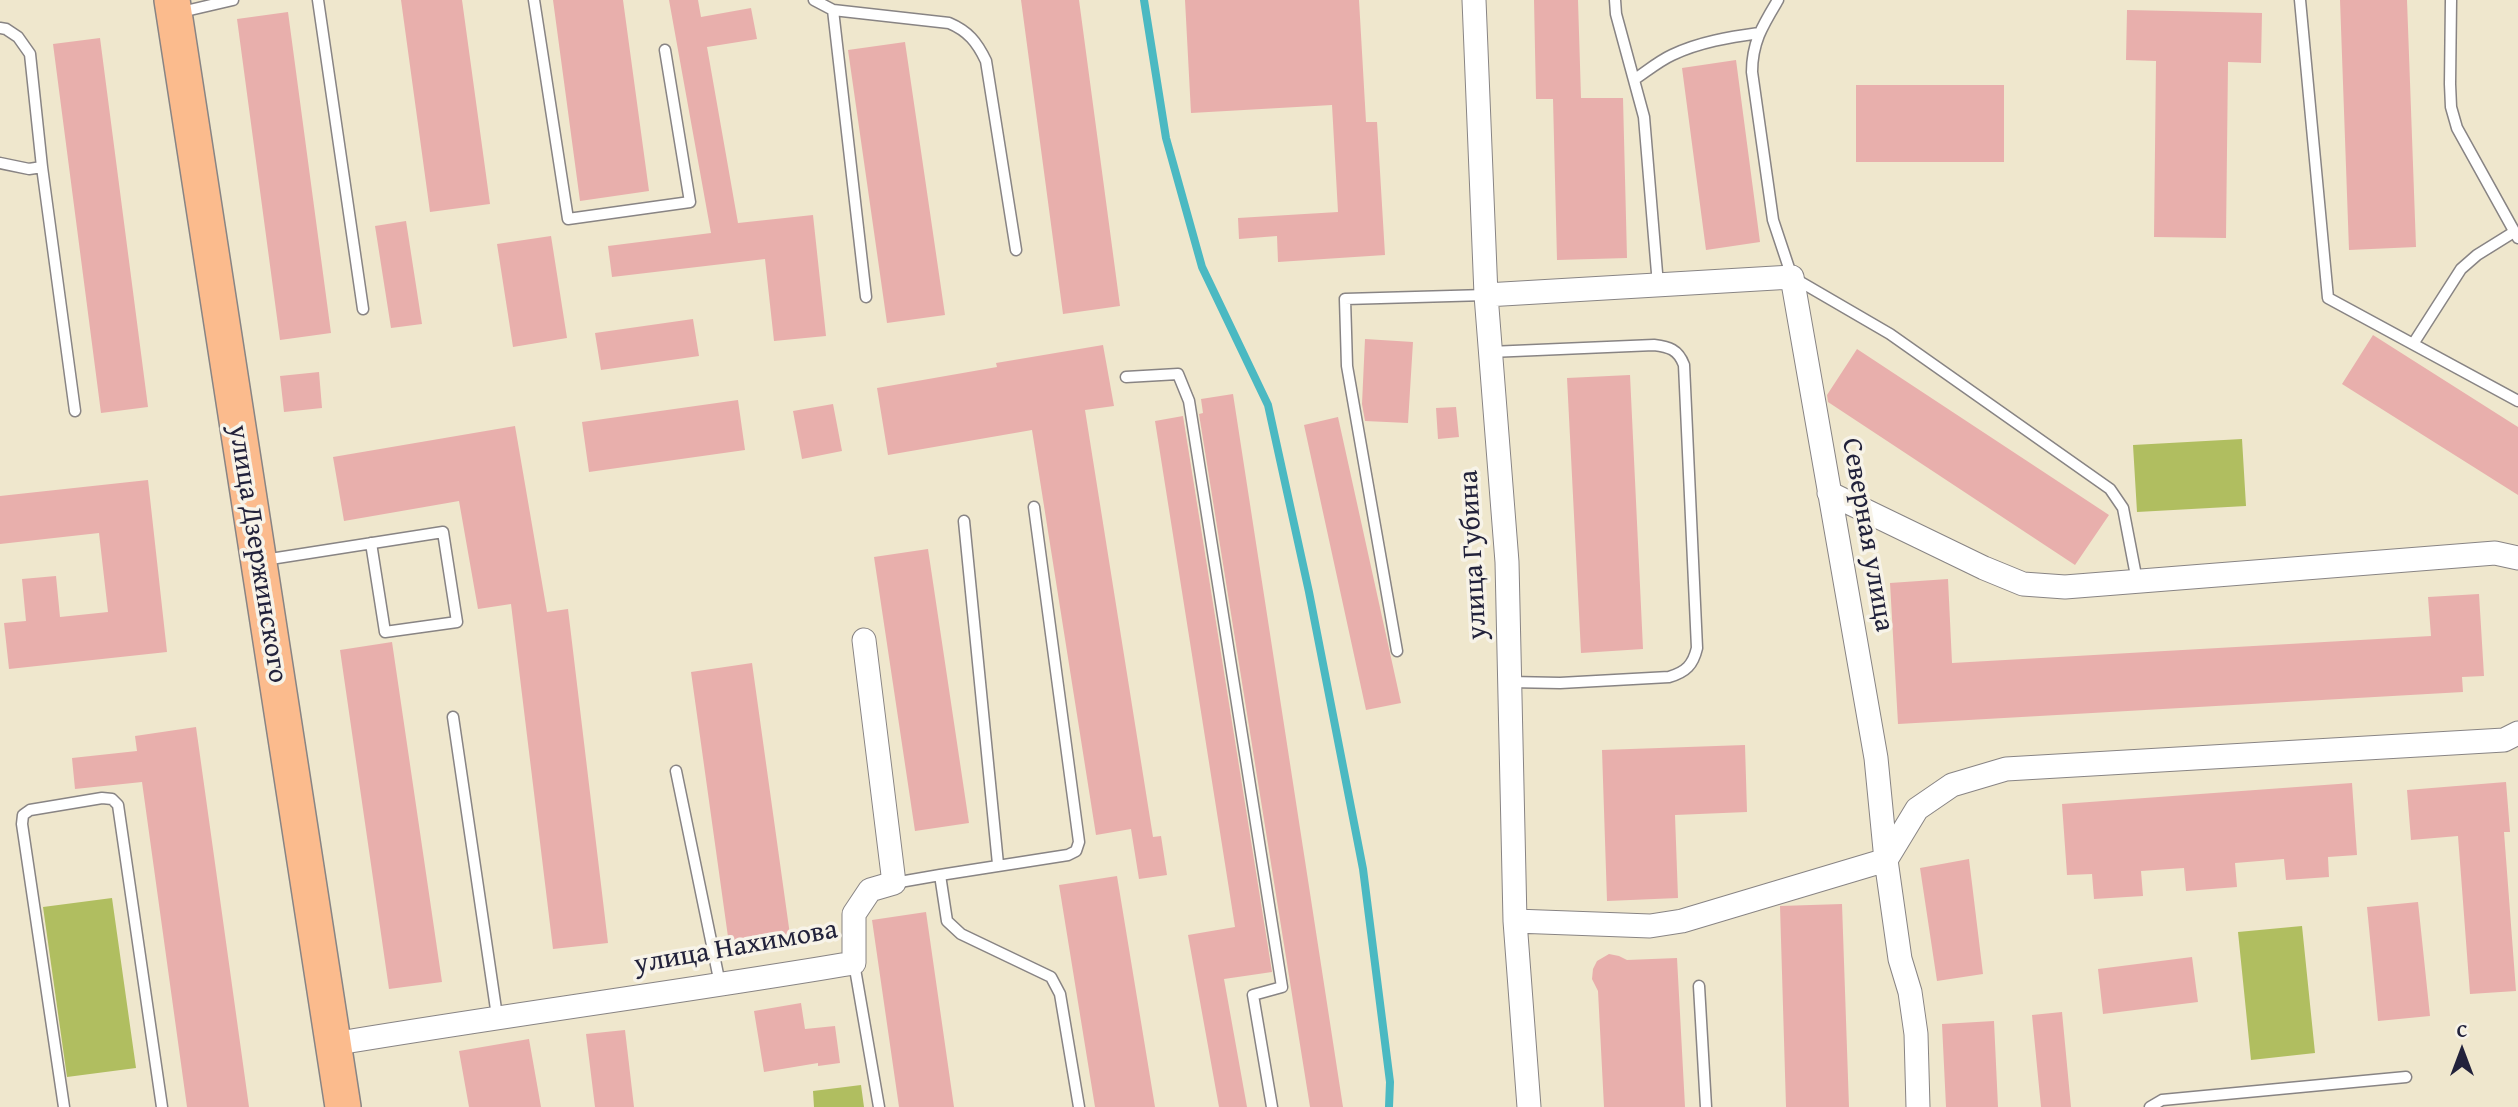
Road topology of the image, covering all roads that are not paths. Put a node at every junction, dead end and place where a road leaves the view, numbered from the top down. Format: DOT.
graph roads {
  1 [pos="233,0"];
  2 [pos="318,0"];
  3 [pos="534,0"];
  4 [pos="814,0"];
  5 [pos="1474,0"];
  6 [pos="1615,0"];
  7 [pos="1778,0"];
  8 [pos="2301,0"];
  9 [pos="2451,0"];
  10 [pos="173,7"];
  11 [pos="833,10"];
  12 [pos="0,28"];
  13 [pos="1759,33"];
  14 [pos="665,50"];
  15 [pos="1635,79"];
  16 [pos="0,163"];
  17 [pos="42,167"];
  18 [pos="2516,235"];
  19 [pos="1016,250"];
  20 [pos="1792,277"];
  21 [pos="1658,285"];
  22 [pos="1486,295"];
  23 [pos="866,297"];
  24 [pos="363,309"];
  25 [pos="2413,344"];
  26 [pos="1490,352"];
  27 [pos="1126,377"];
  28 [pos="2518,401"];
  29 [pos="75,411"];
  30 [pos="1829,493"];
  31 [pos="1034,507"];
  32 [pos="964,521"];
  33 [pos="371,543"];
  34 [pos="2518,558"];
  35 [pos="258,561"];
  36 [pos="2137,581"];
  37 [pos="864,640"];
  38 [pos="1397,651"];
  39 [pos="1510,682"];
  40 [pos="453,717"];
  41 [pos="2518,733"];
  42 [pos="676,771"];
  43 [pos="1886,860"];
  44 [pos="998,864"];
  45 [pos="940,875"];
  46 [pos="894,883"];
  47 [pos="1515,921"];
  48 [pos="854,963"];
  49 [pos="720,986"];
  50 [pos="1699,986"];
  51 [pos="497,1016"];
  52 [pos="333,1044"];
  53 [pos="2406,1077"];
  54 [pos="64,1107"];
  55 [pos="162,1107"];
  56 [pos="342,1107"];
  57 [pos="879,1107"];
  58 [pos="1079,1107"];
  59 [pos="1272,1107"];
  60 [pos="1529,1107"];
  61 [pos="1706,1107"];
  62 [pos="1918,1107"];
  63 [pos="2150,1107"];
  1 -- 10 [label="lane"];
  2 -- 24 [label="lane"];
  3 -- 14 [label="lane"];
  4 -- 11 [label="lane"];
  5 -- 22 [label="street, улица Губина"];
  6 -- 15 [label="lane"];
  7 -- 13 [label="lane"];
  8 -- 25 [label="lane"];
  9 -- 18 [label="lane"];
  10 -- 35 [label="main road, улица Дзержинского"];
  11 -- 19 [label="lane"];
  11 -- 23 [label="lane"];
  12 -- 17 [label="lane"];
  13 -- 15 [label="lane"];
  13 -- 20 [label="lane"];
  15 -- 21 [label="lane"];
  16 -- 17 [label="lane"];
  17 -- 29 [label="lane"];
  18 -- 25 [label="lane"];
  20 -- 21 [label="street"];
  20 -- 30 [label="street, Северная улица"];
  20 -- 36 [label="lane"];
  21 -- 22 [label="street"];
  22 -- 26 [label="street, улица Губина"];
  22 -- 38 [label="lane"];
  25 -- 28 [label="lane"];
  26 -- 39 [label="street, улица Губина"];
  26 -- 39 [label="lane"];
  27 -- 59 [label="lane"];
  30 -- 36 [label="street"];
  30 -- 43 [label="street, Северная улица"];
  31 -- 44 [label="lane"];
  32 -- 44 [label="lane"];
  33 -- 33 [label="lane"];
  33 -- 35 [label="lane"];
  34 -- 36 [label="street"];
  35 -- 52 [label="main road, улица Дзержинского"];
  37 -- 46 [label="street"];
  39 -- 47 [label="street, улица Губина"];
  40 -- 51 [label="lane"];
  41 -- 43 [label="street"];
  42 -- 49 [label="lane"];
  43 -- 47 [label="street"];
  43 -- 62 [label="street, Северная улица"];
  44 -- 45 [label="lane"];
  45 -- 46 [label="lane"];
  45 -- 58 [label="lane"];
  46 -- 48 [label="street, улица Нахимова"];
  47 -- 60 [label="street, улица Губина"];
  48 -- 49 [label="street, улица Нахимова"];
  48 -- 57 [label="lane"];
  49 -- 51 [label="street, улица Нахимова"];
  50 -- 61 [label="lane"];
  51 -- 52 [label="street, улица Нахимова"];
  52 -- 56 [label="main road, улица Дзержинского"];
  53 -- 63 [label="lane"];
  54 -- 55 [label="lane"];
}
